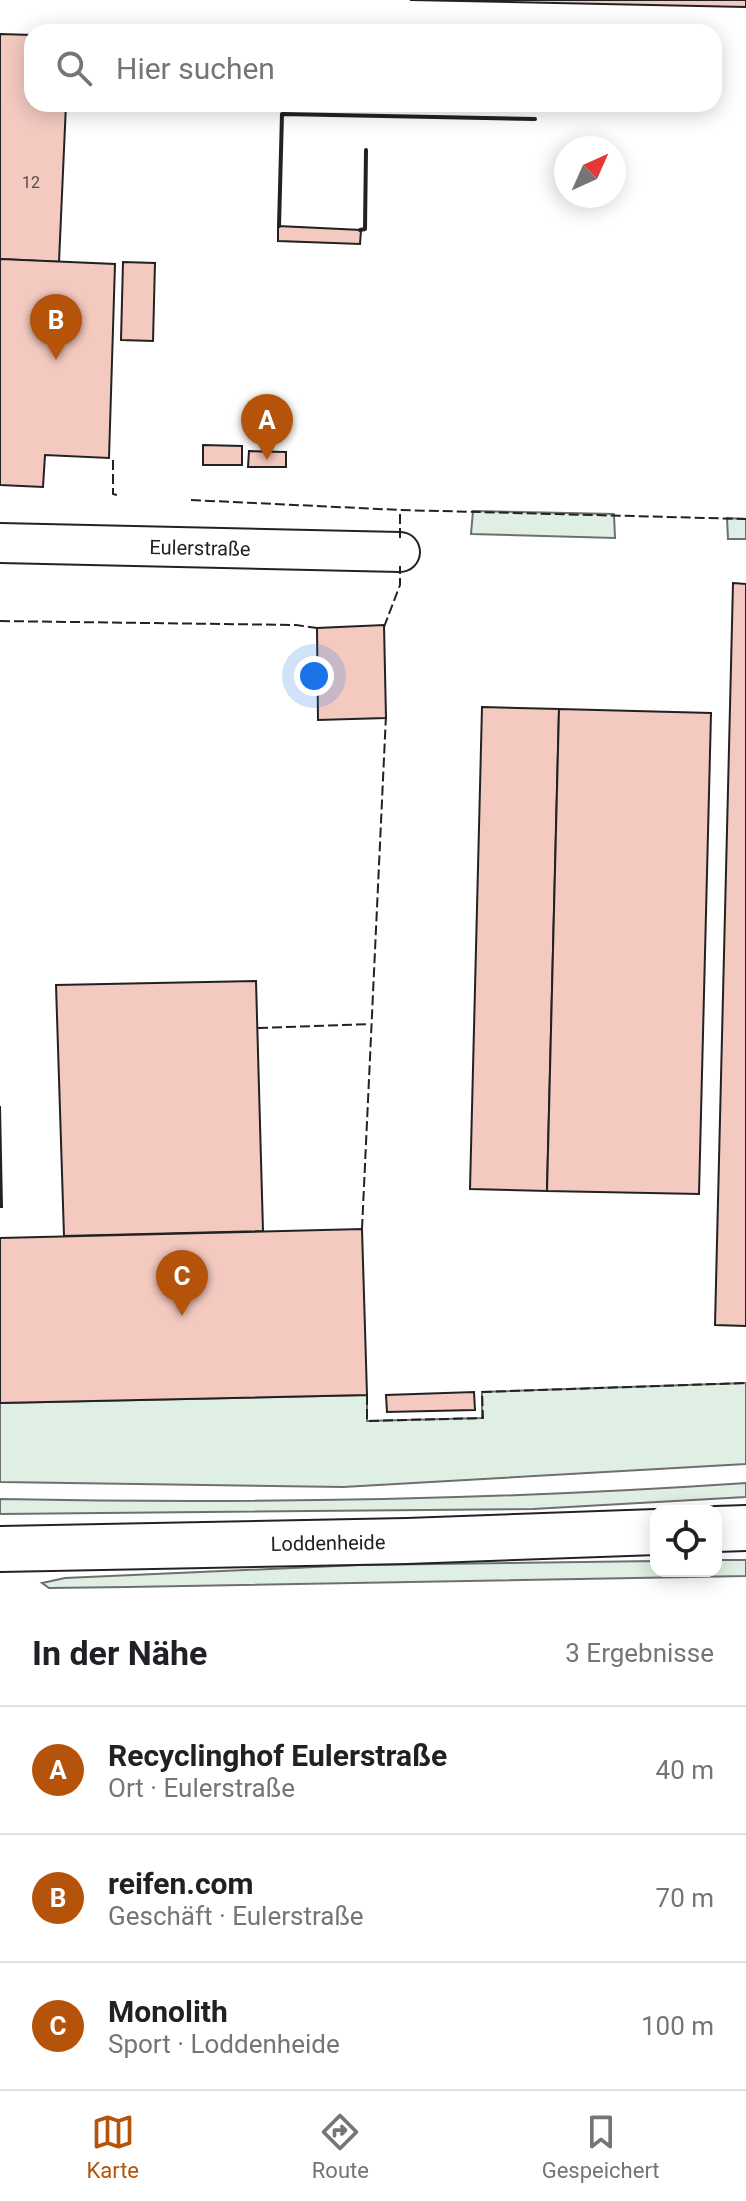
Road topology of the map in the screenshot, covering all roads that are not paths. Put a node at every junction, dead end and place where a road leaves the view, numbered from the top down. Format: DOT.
graph roads {
  1 [pos="0,543"];
  2 [pos="400,552"];
  3 [pos="746,1528"];
  4 [pos="722,1529"];
  5 [pos="650,1532"];
  6 [pos="0,1549"];
  1 -- 2 [label="street, Eulerstraße"];
  3 -- 4 [label="street"];
  5 -- 6 [label="street, Loddenheide"];
}
